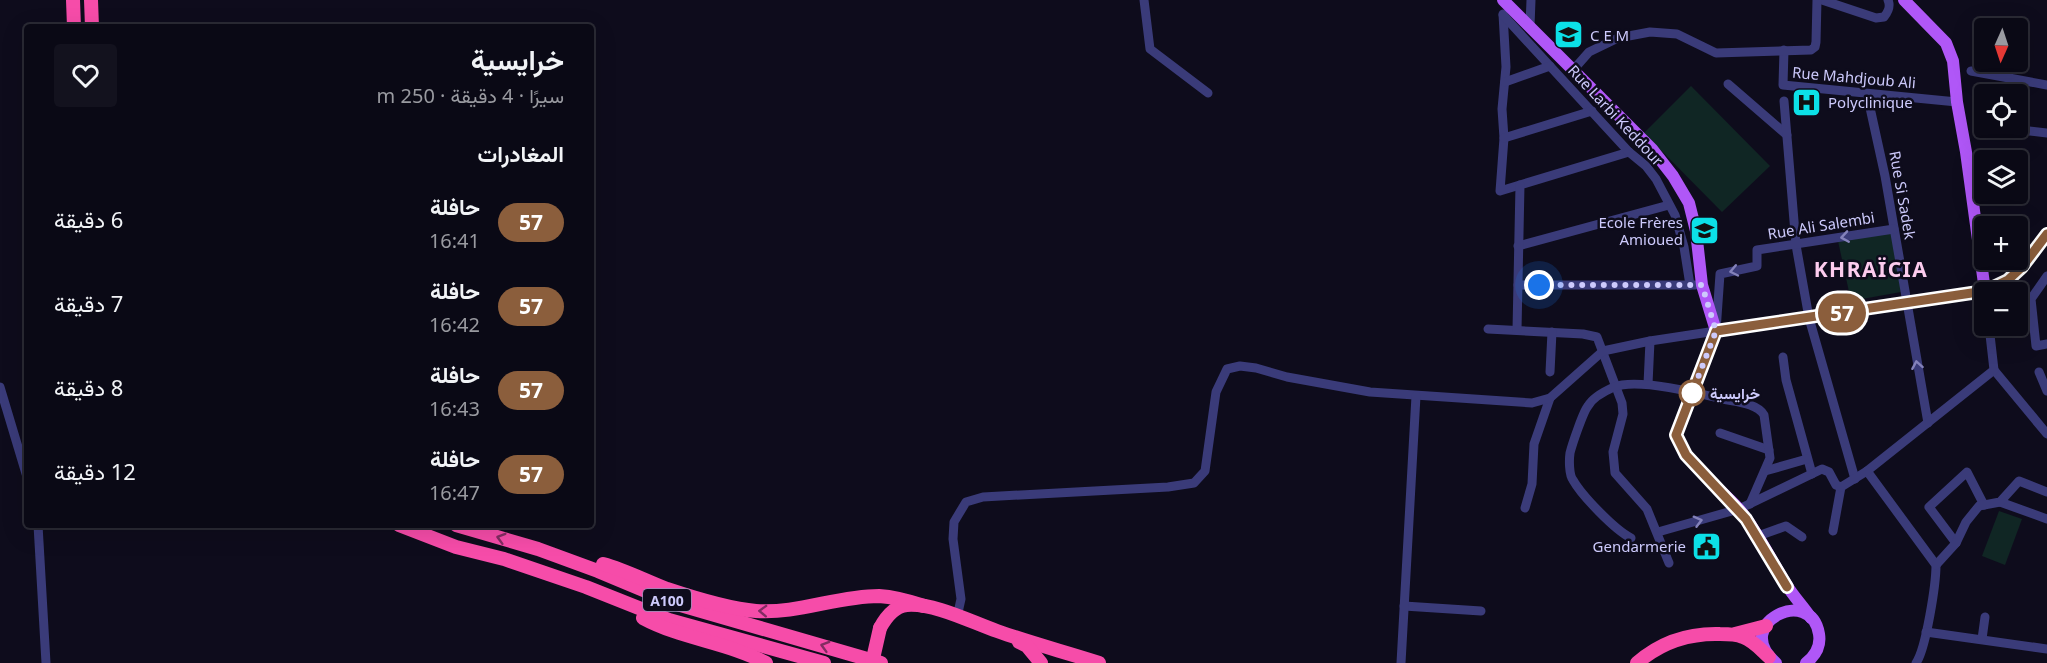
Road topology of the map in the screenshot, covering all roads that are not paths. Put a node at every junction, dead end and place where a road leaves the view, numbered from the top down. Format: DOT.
graph roads {
  1 [pos="73,0"];
  2 [pos="91,0"];
  3 [pos="1144,0"];
  4 [pos="1502,0"];
  5 [pos="1531,0"];
  6 [pos="1816,0"];
  7 [pos="1822,0"];
  8 [pos="1888,0"];
  9 [pos="1904,0"];
  10 [pos="1503,15"];
  11 [pos="74,24"];
  12 [pos="92,24"];
  13 [pos="1530,26"];
  14 [pos="1784,50"];
  15 [pos="1550,66"];
  16 [pos="1574,69"];
  17 [pos="1971,71"];
  18 [pos="1505,82"];
  19 [pos="1728,84"];
  20 [pos="2047,85"];
  21 [pos="1208,93"];
  22 [pos="1867,94"];
  23 [pos="1784,101"];
  24 [pos="1957,102"];
  25 [pos="1592,111"];
  26 [pos="2028,131"];
  27 [pos="2047,133"];
  28 [pos="1787,135"];
  29 [pos="1504,138"];
  30 [pos="1629,152"];
  31 [pos="1520,185"];
  32 [pos="1669,205"];
  33 [pos="1894,229"];
  34 [pos="2047,234"];
  35 [pos="1796,245"];
  36 [pos="1518,246"];
  37 [pos="2047,276"];
  38 [pos="1984,282"];
  39 [pos="2004,282"];
  40 [pos="1518,285"];
  41 [pos="1696,285"];
  42 [pos="1974,293"];
  43 [pos="1906,302"];
  44 [pos="1809,318"];
  45 [pos="1488,329"];
  46 [pos="1517,330"];
  47 [pos="1716,331"];
  48 [pos="1552,332"];
  49 [pos="1990,336"];
  50 [pos="1650,341"];
  51 [pos="2047,344"];
  52 [pos="1603,351"];
  53 [pos="1783,357"];
  54 [pos="1994,370"];
  55 [pos="1550,372"];
  56 [pos="2038,372"];
  57 [pos="1647,384"];
  58 [pos="1616,386"];
  59 [pos="0,387"];
  60 [pos="2047,391"];
  61 [pos="1693,392"];
  62 [pos="1416,396"];
  63 [pos="1550,398"];
  64 [pos="1928,423"];
  65 [pos="1720,433"];
  66 [pos="2047,434"];
  67 [pos="1769,450"];
  68 [pos="1807,459"];
  69 [pos="24,467"];
  70 [pos="1765,471"];
  71 [pos="1867,471"];
  72 [pos="1812,474"];
  73 [pos="1855,479"];
  74 [pos="1841,487"];
  75 [pos="2045,488"];
  76 [pos="2000,502"];
  77 [pos="1984,505"];
  78 [pos="1744,506"];
  79 [pos="1526,508"];
  80 [pos="2047,519"];
  81 [pos="38,528"];
  82 [pos="407,528"];
  83 [pos="466,528"];
  84 [pos="1833,531"];
  85 [pos="1658,532"];
  86 [pos="1758,536"];
  87 [pos="1803,537"];
  88 [pos="1631,538"];
  89 [pos="1956,543"];
  90 [pos="538,549"];
  91 [pos="1669,563"];
  92 [pos="1936,565"];
  93 [pos="586,587"];
  94 [pos="1787,587"];
  95 [pos="924,606"];
  96 [pos="1404,606"];
  97 [pos="1481,611"];
  98 [pos="1985,616"];
  99 [pos="957,617"];
  100 [pos="1810,618"];
  101 [pos="1769,621"];
  102 [pos="996,631"];
  103 [pos="1926,632"];
  104 [pos="1735,634"];
  105 [pos="1982,639"];
  106 [pos="2047,649"];
  107 [pos="1817,658"];
  108 [pos="1772,660"];
  109 [pos="1920,661"];
  110 [pos="46,663"];
  111 [pos="766,663"];
  112 [pos="824,663"];
  113 [pos="872,663"];
  114 [pos="881,663"];
  115 [pos="1041,663"];
  116 [pos="1099,663"];
  117 [pos="1401,663"];
  118 [pos="1637,663"];
  119 [pos="1806,663"];
  1 -- 11 [label="highway"];
  2 -- 12 [label="highway"];
  3 -- 21 [label="street"];
  4 -- 10 [label="street"];
  4 -- 13 [label="main road"];
  5 -- 13 [label="street"];
  6 -- 14 [label="street"];
  7 -- 8 [label="street"];
  9 -- 24 [label="main road"];
  10 -- 15 [label="street, Rue Larbi Keddour"];
  10 -- 18 [label="street"];
  13 -- 16 [label="main road"];
  14 -- 16 [label="street"];
  14 -- 22 [label="street, Rue Mahdjoub Ali"];
  15 -- 18 [label="street"];
  15 -- 25 [label="street, Rue Larbi Keddour"];
  16 -- 41 [label="main road"];
  17 -- 20 [label="street"];
  18 -- 29 [label="street"];
  19 -- 28 [label="street"];
  22 -- 24 [label="street, Rue Mahdjoub Ali"];
  22 -- 33 [label="street, Rue Si Sadek"];
  23 -- 28 [label="street"];
  24 -- 38 [label="main road"];
  25 -- 29 [label="street"];
  25 -- 30 [label="street, Rue Larbi Keddour"];
  26 -- 27 [label="street"];
  28 -- 35 [label="street"];
  29 -- 31 [label="street"];
  30 -- 31 [label="street"];
  30 -- 32 [label="street, Rue Larbi Keddour"];
  31 -- 36 [label="street"];
  32 -- 36 [label="street"];
  32 -- 41 [label="street, Rue Larbi Keddour"];
  33 -- 35 [label="street, Rue Ali Salembi, one-way"];
  33 -- 43 [label="street, Rue Si Sadek"];
  34 -- 39 [label="main road"];
  35 -- 44 [label="street"];
  35 -- 47 [label="street, Rue Ali Salembi, one-way"];
  36 -- 40 [label="street"];
  37 -- 51 [label="street"];
  40 -- 41 [label="street"];
  40 -- 46 [label="street"];
  41 -- 47 [label="main road"];
  42 -- 43 [label="main road"];
  43 -- 44 [label="main road"];
  64 -- 43 [label="street, Rue Si Sadek, one-way"];
  44 -- 47 [label="main road"];
  44 -- 73 [label="street"];
  45 -- 46 [label="street"];
  46 -- 48 [label="street"];
  47 -- 50 [label="street"];
  47 -- 61 [label="main road"];
  48 -- 52 [label="street"];
  48 -- 55 [label="street"];
  49 -- 54 [label="street"];
  50 -- 52 [label="street"];
  50 -- 57 [label="street"];
  52 -- 58 [label="street"];
  52 -- 63 [label="street"];
  53 -- 68 [label="street"];
  54 -- 64 [label="street"];
  54 -- 66 [label="street"];
  56 -- 60 [label="street"];
  57 -- 58 [label="street"];
  57 -- 61 [label="street"];
  58 -- 85 [label="street"];
  58 -- 88 [label="street"];
  59 -- 69 [label="street"];
  61 -- 67 [label="street"];
  61 -- 78 [label="main road"];
  62 -- 63 [label="street"];
  62 -- 96 [label="street"];
  62 -- 99 [label="street"];
  63 -- 79 [label="street"];
  64 -- 71 [label="street"];
  65 -- 67 [label="street"];
  67 -- 70 [label="street"];
  68 -- 70 [label="street"];
  68 -- 72 [label="street"];
  70 -- 78 [label="street"];
  71 -- 73 [label="street"];
  71 -- 92 [label="street"];
  72 -- 74 [label="street"];
  72 -- 78 [label="street"];
  73 -- 74 [label="street"];
  74 -- 84 [label="street"];
  75 -- 76 [label="street"];
  76 -- 77 [label="street"];
  76 -- 80 [label="street"];
  77 -- 89 [label="street"];
  77 -- 89 [label="street"];
  85 -- 78 [label="street, one-way"];
  78 -- 86 [label="main road"];
  81 -- 110 [label="street"];
  82 -- 93 [label="highway, A100 / A100"];
  90 -- 83 [label="highway, A100 / A100, one-way"];
  85 -- 91 [label="street"];
  86 -- 87 [label="street"];
  86 -- 94 [label="main road"];
  89 -- 92 [label="street"];
  95 -- 90 [label="highway, one-way"];
  114 -- 90 [label="highway, A100 / A100, one-way"];
  92 -- 103 [label="street"];
  93 -- 111 [label="highway"];
  93 -- 112 [label="highway, A100 / A100"];
  94 -- 100 [label="main road"];
  94 -- 101 [label="main road"];
  95 -- 99 [label="highway"];
  95 -- 113 [label="highway, bridge"];
  96 -- 97 [label="street"];
  96 -- 117 [label="street"];
  98 -- 105 [label="street"];
  99 -- 102 [label="highway"];
  100 -- 101 [label="main road"];
  100 -- 107 [label="main road"];
  101 -- 104 [label="highway"];
  101 -- 108 [label="main road"];
  102 -- 115 [label="highway"];
  102 -- 116 [label="highway"];
  103 -- 105 [label="street"];
  103 -- 109 [label="street"];
  104 -- 108 [label="highway"];
  104 -- 118 [label="highway"];
  105 -- 106 [label="street"];
  107 -- 119 [label="main road"];
}
